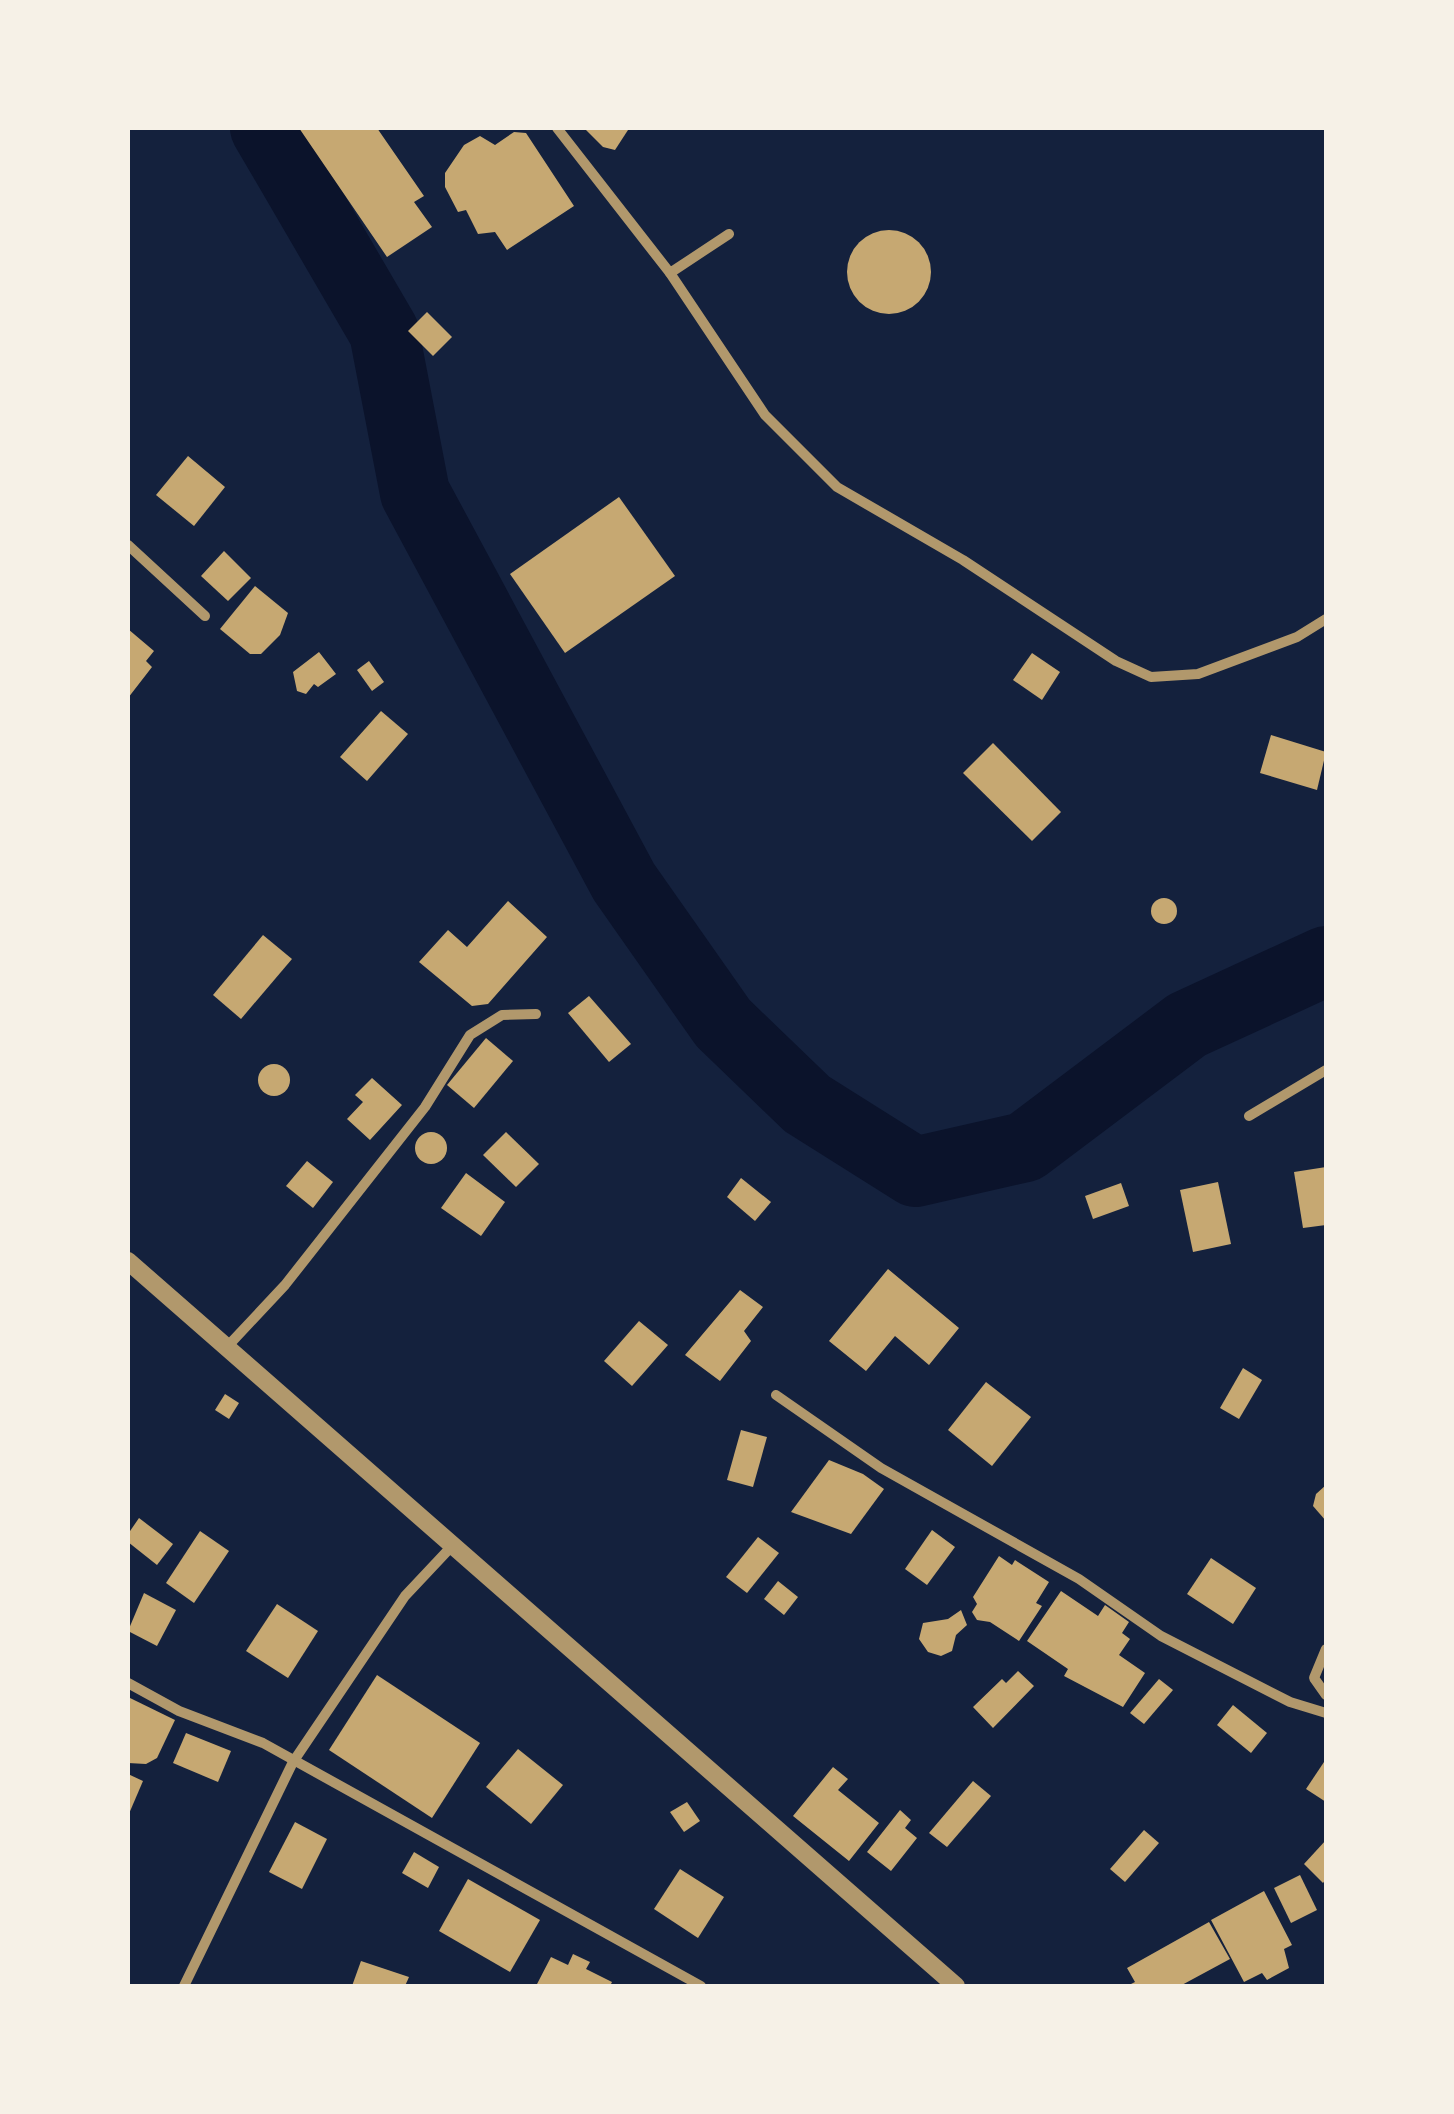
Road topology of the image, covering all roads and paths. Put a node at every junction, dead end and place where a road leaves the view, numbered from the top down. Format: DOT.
graph roads {
  1 [pos="557,128"];
  2 [pos="729,234"];
  3 [pos="670,273"];
  4 [pos="128,545"];
  5 [pos="205,616"];
  6 [pos="1326,619"];
  7 [pos="536,1014"];
  8 [pos="1326,1070"];
  9 [pos="1249,1116"];
  10 [pos="128,1261"];
  11 [pos="225,1349"];
  12 [pos="776,1395"];
  13 [pos="452,1546"];
  14 [pos="1326,1649"];
  15 [pos="128,1683"];
  16 [pos="1326,1695"];
  17 [pos="1326,1714"];
  18 [pos="293,1762"];
  19 [pos="184,1986"];
  20 [pos="701,1986"];
  21 [pos="956,1986"];
  1 -- 3 [label="street"];
  2 -- 3 [label="street"];
  3 -- 6 [label="street"];
  4 -- 5 [label="street"];
  7 -- 11 [label="street"];
  8 -- 9 [label="street"];
  10 -- 11 [label="street"];
  11 -- 13 [label="street"];
  12 -- 17 [label="street"];
  13 -- 18 [label="street"];
  13 -- 21 [label="street"];
  14 -- 16 [label="street"];
  15 -- 18 [label="street"];
  18 -- 19 [label="street"];
  18 -- 20 [label="street"];
}
